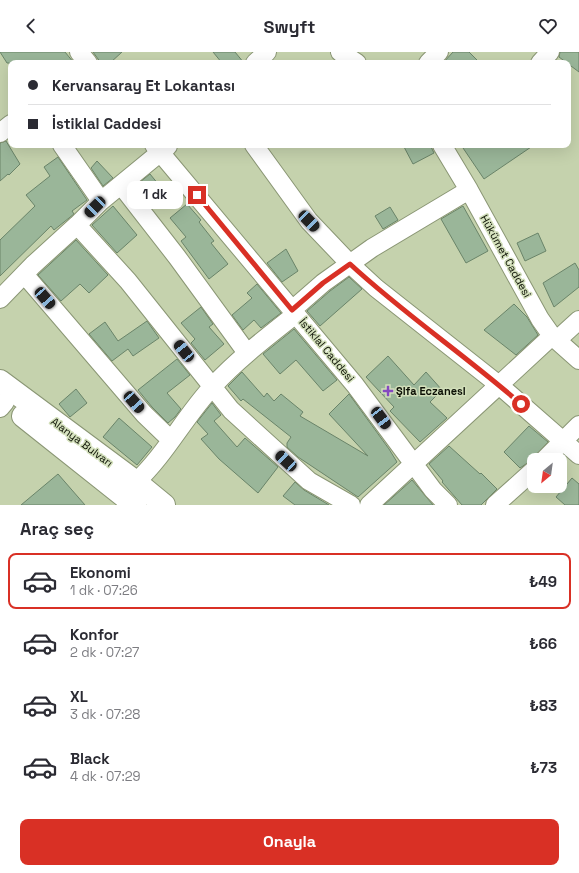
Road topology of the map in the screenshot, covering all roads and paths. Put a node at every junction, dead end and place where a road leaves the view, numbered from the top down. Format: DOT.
graph roads {
  1 [pos="267,52"];
  2 [pos="340,52"];
  3 [pos="439,52"];
  4 [pos="550,52"];
  5 [pos="258,60"];
  6 [pos="352,60"];
  7 [pos="431,60"];
  8 [pos="543,60"];
  9 [pos="8,126"];
  10 [pos="0,133"];
  11 [pos="64,148"];
  12 [pos="161,148"];
  13 [pos="256,148"];
  14 [pos="445,148"];
  15 [pos="121,185"];
  16 [pos="469,190"];
  17 [pos="101,201"];
  18 [pos="77,225"];
  19 [pos="350,264"];
  20 [pos="24,274"];
  21 [pos="2,294"];
  22 [pos="294,312"];
  23 [pos="579,320"];
  24 [pos="555,338"];
  25 [pos="247,353"];
  26 [pos="579,360"];
  27 [pos="0,381"];
  28 [pos="500,385"];
  29 [pos="213,386"];
  30 [pos="2,403"];
  31 [pos="579,425"];
  32 [pos="171,440"];
  33 [pos="563,441"];
  34 [pos="551,453"];
  35 [pos="579,456"];
  36 [pos="414,464"];
  37 [pos="527,476"];
  38 [pos="136,482"];
  39 [pos="135,505"];
  40 [pos="164,505"];
  41 [pos="351,505"];
  42 [pos="369,505"];
  43 [pos="448,505"];
  44 [pos="495,505"];
  1 -- 5 [label="street"];
  2 -- 6 [label="street"];
  3 -- 7 [label="street"];
  4 -- 8 [label="street"];
  9 -- 10 [label="street"];
  11 -- 17 [label="street"];
  12 -- 15 [label="street"];
  12 -- 22 [label="street, İstiklal Caddesi"];
  13 -- 19 [label="street"];
  14 -- 16 [label="street, Hükümet Caddesi"];
  15 -- 17 [label="street"];
  15 -- 25 [label="street"];
  16 -- 19 [label="street"];
  16 -- 24 [label="street, Hükümet Caddesi"];
  17 -- 18 [label="street"];
  18 -- 20 [label="street"];
  18 -- 29 [label="street"];
  19 -- 22 [label="street"];
  19 -- 28 [label="street"];
  20 -- 21 [label="street"];
  20 -- 32 [label="street"];
  22 -- 25 [label="street"];
  22 -- 36 [label="street, İstiklal Caddesi"];
  23 -- 24 [label="street"];
  24 -- 26 [label="street, Hükümet Caddesi"];
  24 -- 28 [label="street"];
  25 -- 29 [label="street"];
  27 -- 38 [label="main road, Alanya Bulvarı"];
  28 -- 33 [label="street"];
  28 -- 36 [label="street"];
  29 -- 32 [label="street"];
  29 -- 41 [label="street"];
  30 -- 39 [label="main road, Alanya Bulvarı"];
  31 -- 33 [label="street"];
  32 -- 38 [label="street"];
  33 -- 34 [label="street"];
  33 -- 35 [label="street"];
  36 -- 42 [label="street"];
  36 -- 43 [label="street, İstiklal Caddesi"];
  37 -- 44 [label="street"];
  38 -- 40 [label="main road, Alanya Bulvarı"];
}
